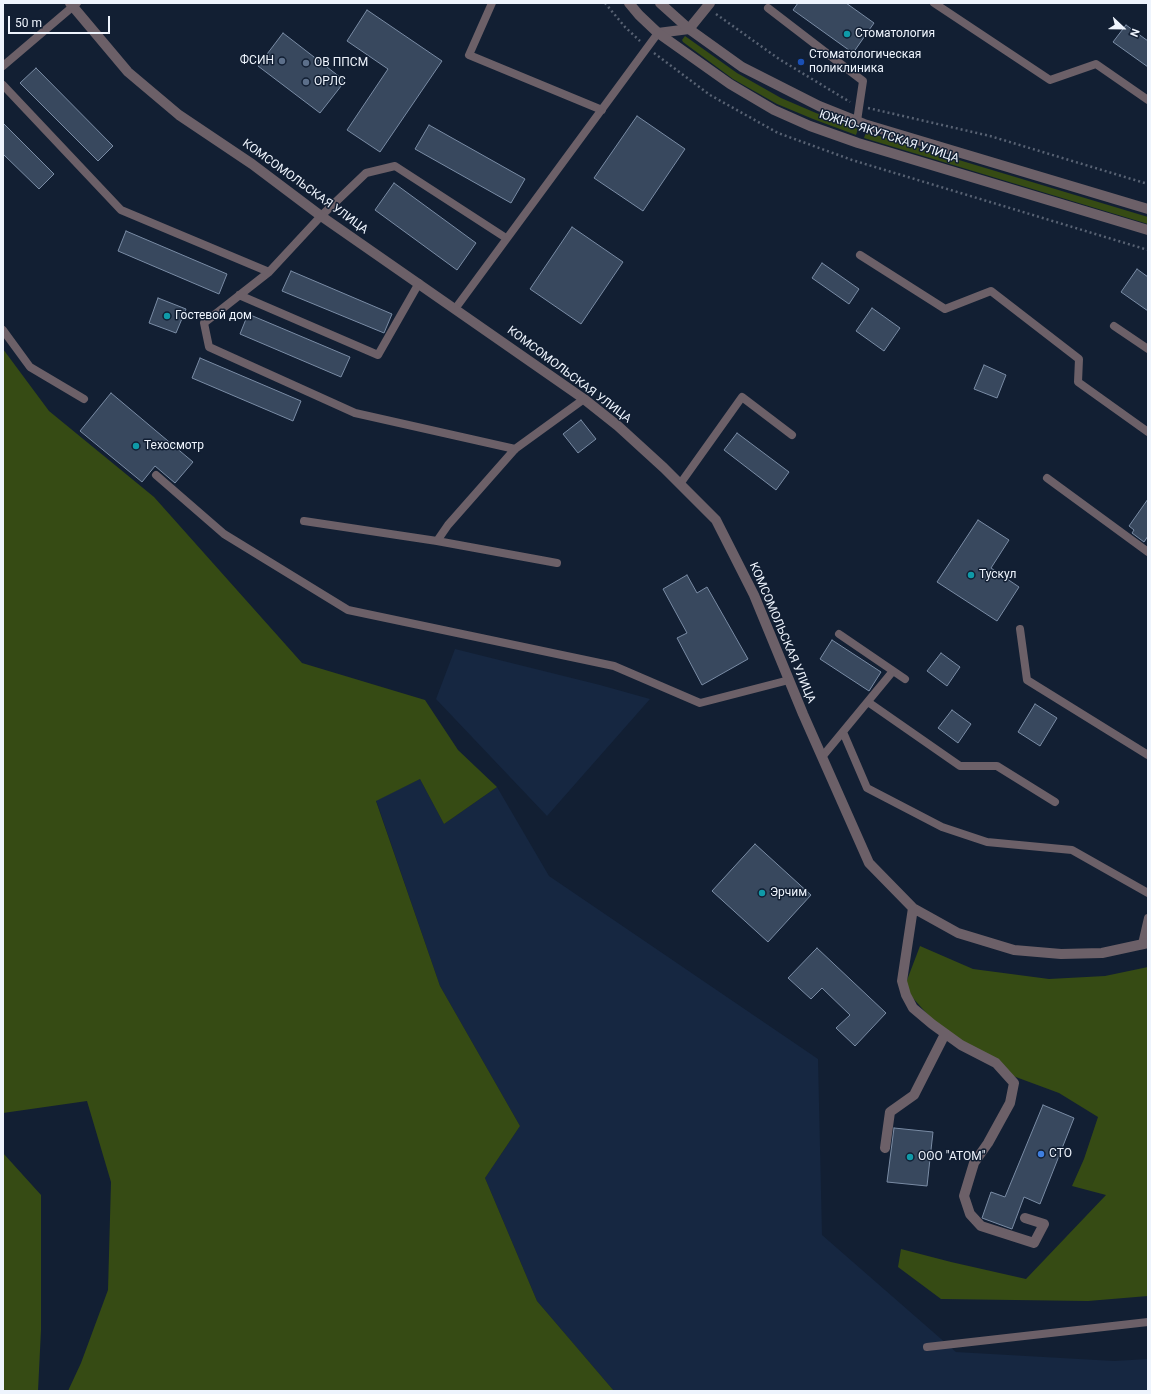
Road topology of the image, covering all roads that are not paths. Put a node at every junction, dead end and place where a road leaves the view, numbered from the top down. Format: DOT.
graph roads {
  1 [pos="492,3"];
  2 [pos="629,3"];
  3 [pos="660,3"];
  4 [pos="934,3"];
  5 [pos="73,4"];
  6 [pos="708,6"];
  7 [pos="768,8"];
  8 [pos="689,29"];
  9 [pos="658,33"];
  10 [pos="3,66"];
  11 [pos="3,85"];
  12 [pos="1148,100"];
  13 [pos="602,110"];
  14 [pos="857,121"];
  15 [pos="1148,209"];
  16 [pos="321,216"];
  17 [pos="1148,230"];
  18 [pos="506,238"];
  19 [pos="860,255"];
  20 [pos="269,272"];
  21 [pos="419,283"];
  22 [pos="239,295"];
  23 [pos="455,309"];
  24 [pos="1114,326"];
  25 [pos="3,330"];
  26 [pos="1148,349"];
  27 [pos="84,399"];
  28 [pos="584,399"];
  29 [pos="1148,432"];
  30 [pos="792,435"];
  31 [pos="515,448"];
  32 [pos="156,475"];
  33 [pos="1048,478"];
  34 [pos="680,484"];
  35 [pos="304,520"];
  36 [pos="436,541"];
  37 [pos="1148,552"];
  38 [pos="557,563"];
  39 [pos="1020,629"];
  40 [pos="839,634"];
  41 [pos="893,671"];
  42 [pos="905,679"];
  43 [pos="789,680"];
  44 [pos="868,702"];
  45 [pos="843,732"];
  46 [pos="1148,755"];
  47 [pos="822,757"];
  48 [pos="1055,802"];
  49 [pos="1148,893"];
  50 [pos="913,908"];
  51 [pos="1148,918"];
  52 [pos="1145,944"];
  53 [pos="945,1034"];
  54 [pos="885,1148"];
  55 [pos="1025,1218"];
  56 [pos="1148,1322"];
  57 [pos="927,1347"];
  1 -- 13 [label="lane"];
  2 -- 9 [label="street, ЮЖНО-ЯКУТСКАЯ УЛИЦА"];
  3 -- 8 [label="street, ЮЖНО-ЯКУТСКАЯ УЛИЦА"];
  4 -- 12 [label="lane"];
  5 -- 10 [label="lane"];
  5 -- 16 [label="street, КОМСОМОЛЬСКАЯ УЛИЦА"];
  6 -- 8 [label="street"];
  7 -- 14 [label="lane"];
  8 -- 9 [label="street"];
  8 -- 14 [label="street, ЮЖНО-ЯКУТСКАЯ УЛИЦА"];
  9 -- 13 [label="lane"];
  9 -- 17 [label="street, ЮЖНО-ЯКУТСКАЯ УЛИЦА"];
  11 -- 20 [label="lane"];
  13 -- 18 [label="lane"];
  14 -- 15 [label="street, ЮЖНО-ЯКУТСКАЯ УЛИЦА"];
  16 -- 18 [label="lane"];
  16 -- 20 [label="lane"];
  16 -- 21 [label="street, КОМСОМОЛЬСКАЯ УЛИЦА"];
  18 -- 23 [label="lane"];
  19 -- 29 [label="lane"];
  20 -- 22 [label="lane"];
  21 -- 22 [label="lane"];
  21 -- 23 [label="street, КОМСОМОЛЬСКАЯ УЛИЦА"];
  22 -- 31 [label="lane"];
  23 -- 28 [label="street, КОМСОМОЛЬСКАЯ УЛИЦА"];
  24 -- 26 [label="lane"];
  25 -- 27 [label="lane"];
  28 -- 31 [label="lane"];
  28 -- 34 [label="street, КОМСОМОЛЬСКАЯ УЛИЦА"];
  30 -- 34 [label="lane"];
  31 -- 36 [label="lane"];
  32 -- 43 [label="lane"];
  33 -- 37 [label="lane"];
  34 -- 43 [label="street, КОМСОМОЛЬСКАЯ УЛИЦА"];
  35 -- 36 [label="lane"];
  36 -- 38 [label="lane"];
  39 -- 46 [label="lane"];
  40 -- 41 [label="lane"];
  41 -- 42 [label="lane"];
  41 -- 44 [label="lane"];
  43 -- 47 [label="street, КОМСОМОЛЬСКАЯ УЛИЦА"];
  44 -- 45 [label="lane"];
  44 -- 48 [label="lane"];
  45 -- 47 [label="lane"];
  45 -- 49 [label="lane"];
  47 -- 50 [label="street, КОМСОМОЛЬСКАЯ УЛИЦА"];
  50 -- 52 [label="street, КОМСОМОЛЬСКАЯ УЛИЦА"];
  50 -- 53 [label="street"];
  51 -- 52 [label="lane"];
  53 -- 54 [label="street"];
  53 -- 55 [label="street"];
  56 -- 57 [label="lane"];
}
